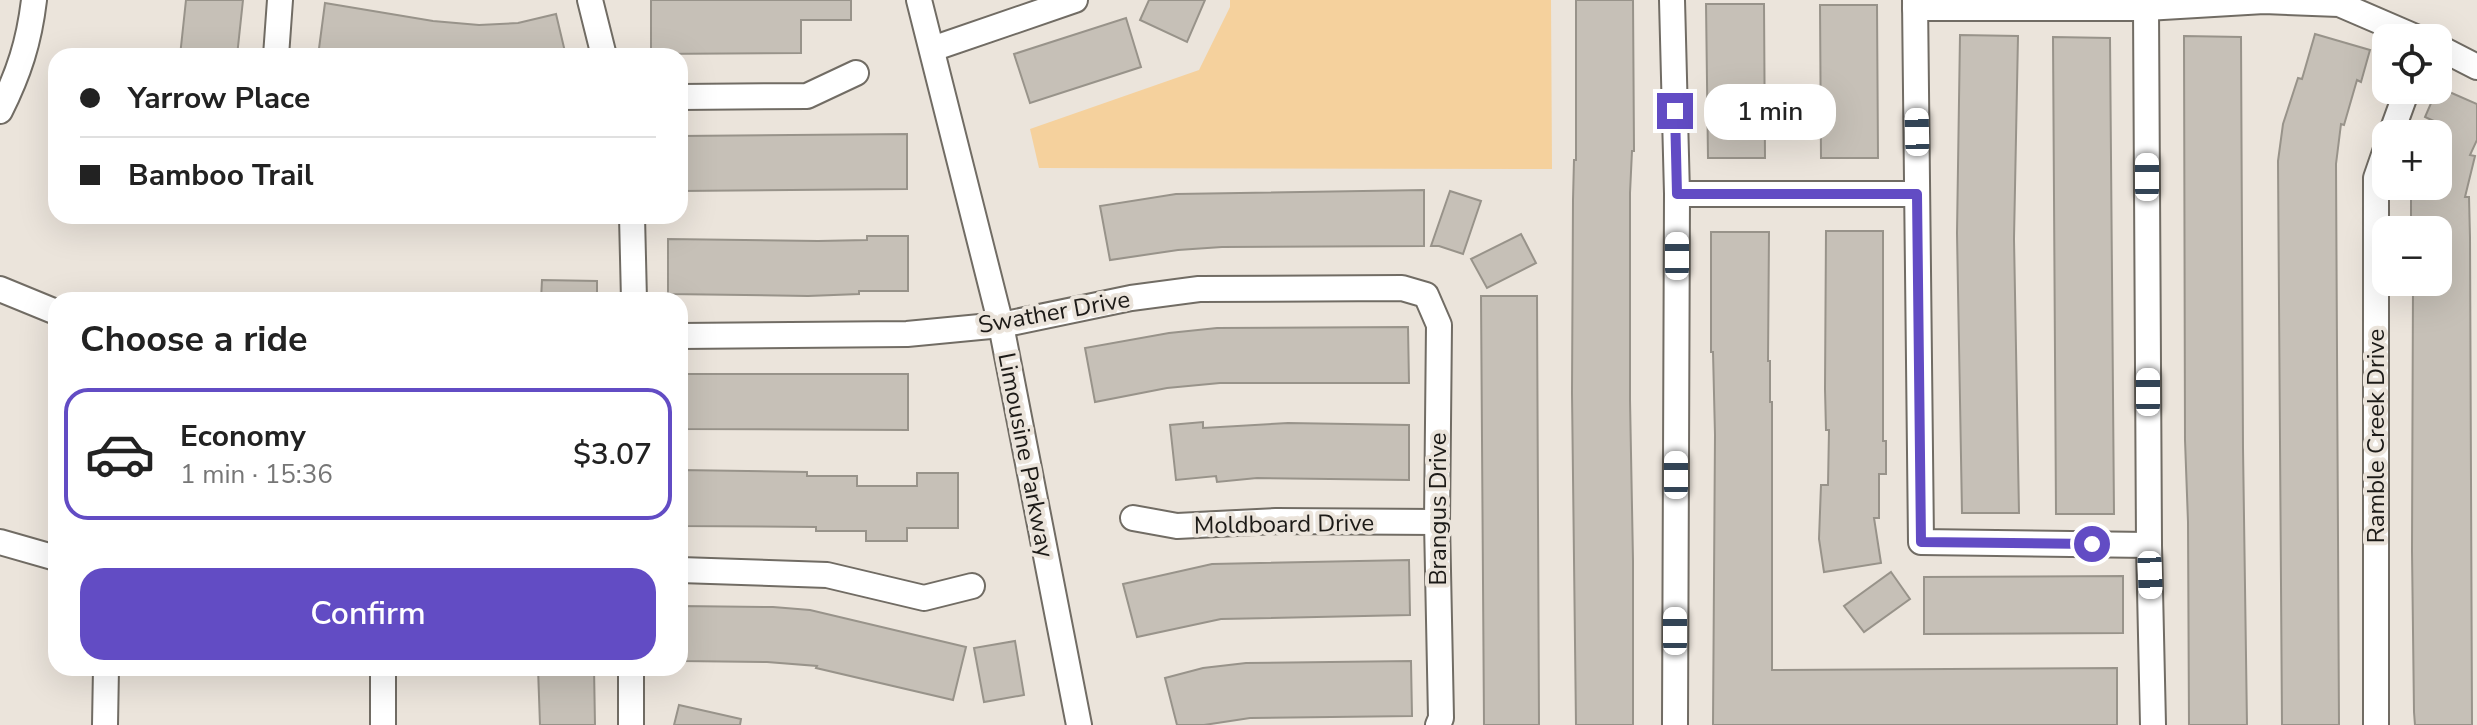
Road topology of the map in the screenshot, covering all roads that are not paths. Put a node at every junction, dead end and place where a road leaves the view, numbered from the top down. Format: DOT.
graph roads {
  1 [pos="34,0"];
  2 [pos="280,0"];
  3 [pos="590,0"];
  4 [pos="919,0"];
  5 [pos="1075,0"];
  6 [pos="1672,0"];
  7 [pos="1915,4"];
  8 [pos="2146,8"];
  9 [pos="2385,24"];
  10 [pos="277,48"];
  11 [pos="602,48"];
  12 [pos="932,49"];
  13 [pos="2452,54"];
  14 [pos="2477,67"];
  15 [pos="856,73"];
  16 [pos="688,97"];
  17 [pos="0,111"];
  18 [pos="1677,194"];
  19 [pos="1917,194"];
  20 [pos="2376,200"];
  21 [pos="632,224"];
  22 [pos="0,289"];
  23 [pos="634,292"];
  24 [pos="1426,295"];
  25 [pos="48,309"];
  26 [pos="1001,325"];
  27 [pos="688,336"];
  28 [pos="1133,518"];
  29 [pos="1437,522"];
  30 [pos="0,542"];
  31 [pos="2149,545"];
  32 [pos="48,556"];
  33 [pos="688,570"];
  34 [pos="972,586"];
  35 [pos="106,676"];
  36 [pos="383,676"];
  37 [pos="631,676"];
  38 [pos="105,725"];
  39 [pos="383,725"];
  40 [pos="631,725"];
  41 [pos="1079,725"];
  42 [pos="1438,725"];
  43 [pos="1675,725"];
  44 [pos="2153,725"];
  45 [pos="2376,725"];
  1 -- 17 [label="street"];
  2 -- 10 [label="street"];
  3 -- 11 [label="street"];
  4 -- 12 [label="street, Limousine Parkway"];
  5 -- 12 [label="street"];
  6 -- 18 [label="street"];
  7 -- 8 [label="street"];
  7 -- 19 [label="street"];
  8 -- 9 [label="street"];
  8 -- 31 [label="street"];
  12 -- 26 [label="street, Limousine Parkway"];
  13 -- 14 [label="street"];
  15 -- 16 [label="street"];
  18 -- 19 [label="street"];
  18 -- 43 [label="street"];
  19 -- 31 [label="street"];
  20 -- 45 [label="street, Ramble Creek Drive"];
  21 -- 23 [label="street"];
  22 -- 25 [label="street"];
  24 -- 26 [label="street, Swather Drive"];
  24 -- 29 [label="street, Brangus Drive"];
  26 -- 27 [label="street, Swather Drive"];
  26 -- 41 [label="street, Limousine Parkway"];
  28 -- 29 [label="street, Moldboard Drive"];
  29 -- 42 [label="street, Brangus Drive"];
  30 -- 32 [label="street"];
  31 -- 44 [label="street"];
  33 -- 34 [label="street"];
  35 -- 38 [label="street"];
  36 -- 39 [label="street"];
  37 -- 40 [label="street"];
}
